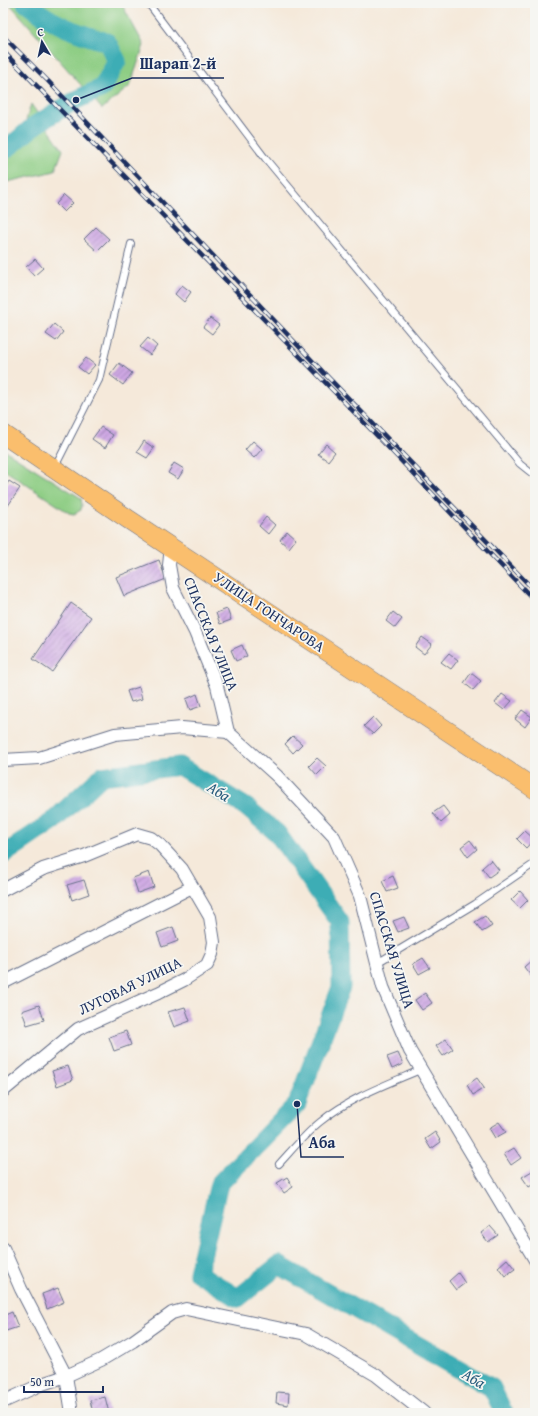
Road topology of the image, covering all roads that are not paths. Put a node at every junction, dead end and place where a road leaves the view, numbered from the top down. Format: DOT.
graph roads {
  1 [pos="148,3"];
  2 [pos="131,244"];
  3 [pos="3,434"];
  4 [pos="54,469"];
  5 [pos="535,476"];
  6 [pos="171,547"];
  7 [pos="228,732"];
  8 [pos="3,760"];
  9 [pos="535,789"];
  10 [pos="535,863"];
  11 [pos="192,887"];
  12 [pos="3,890"];
  13 [pos="377,963"];
  14 [pos="3,983"];
  15 [pos="420,1070"];
  16 [pos="3,1091"];
  17 [pos="279,1164"];
  18 [pos="3,1248"];
  19 [pos="535,1260"];
  20 [pos="66,1376"];
  21 [pos="3,1402"];
  22 [pos="72,1413"];
  23 [pos="424,1413"];
  1 -- 5 [label="lane"];
  2 -- 4 [label="lane"];
  3 -- 4 [label="main road, УЛИЦА ГОНЧАРОВА"];
  4 -- 6 [label="main road, УЛИЦА ГОНЧАРОВА"];
  6 -- 7 [label="street, СПАССКАЯ УЛИЦА"];
  6 -- 9 [label="main road, УЛИЦА ГОНЧАРОВА"];
  7 -- 8 [label="street"];
  7 -- 13 [label="street, СПАССКАЯ УЛИЦА"];
  10 -- 13 [label="lane"];
  11 -- 12 [label="street, ЛУГОВАЯ УЛИЦА"];
  11 -- 14 [label="street"];
  11 -- 16 [label="street, ЛУГОВАЯ УЛИЦА"];
  13 -- 15 [label="street, СПАССКАЯ УЛИЦА"];
  15 -- 17 [label="lane"];
  15 -- 19 [label="street, СПАССКАЯ УЛИЦА"];
  18 -- 20 [label="street"];
  20 -- 21 [label="street"];
  20 -- 22 [label="street"];
  20 -- 23 [label="street"];
}
